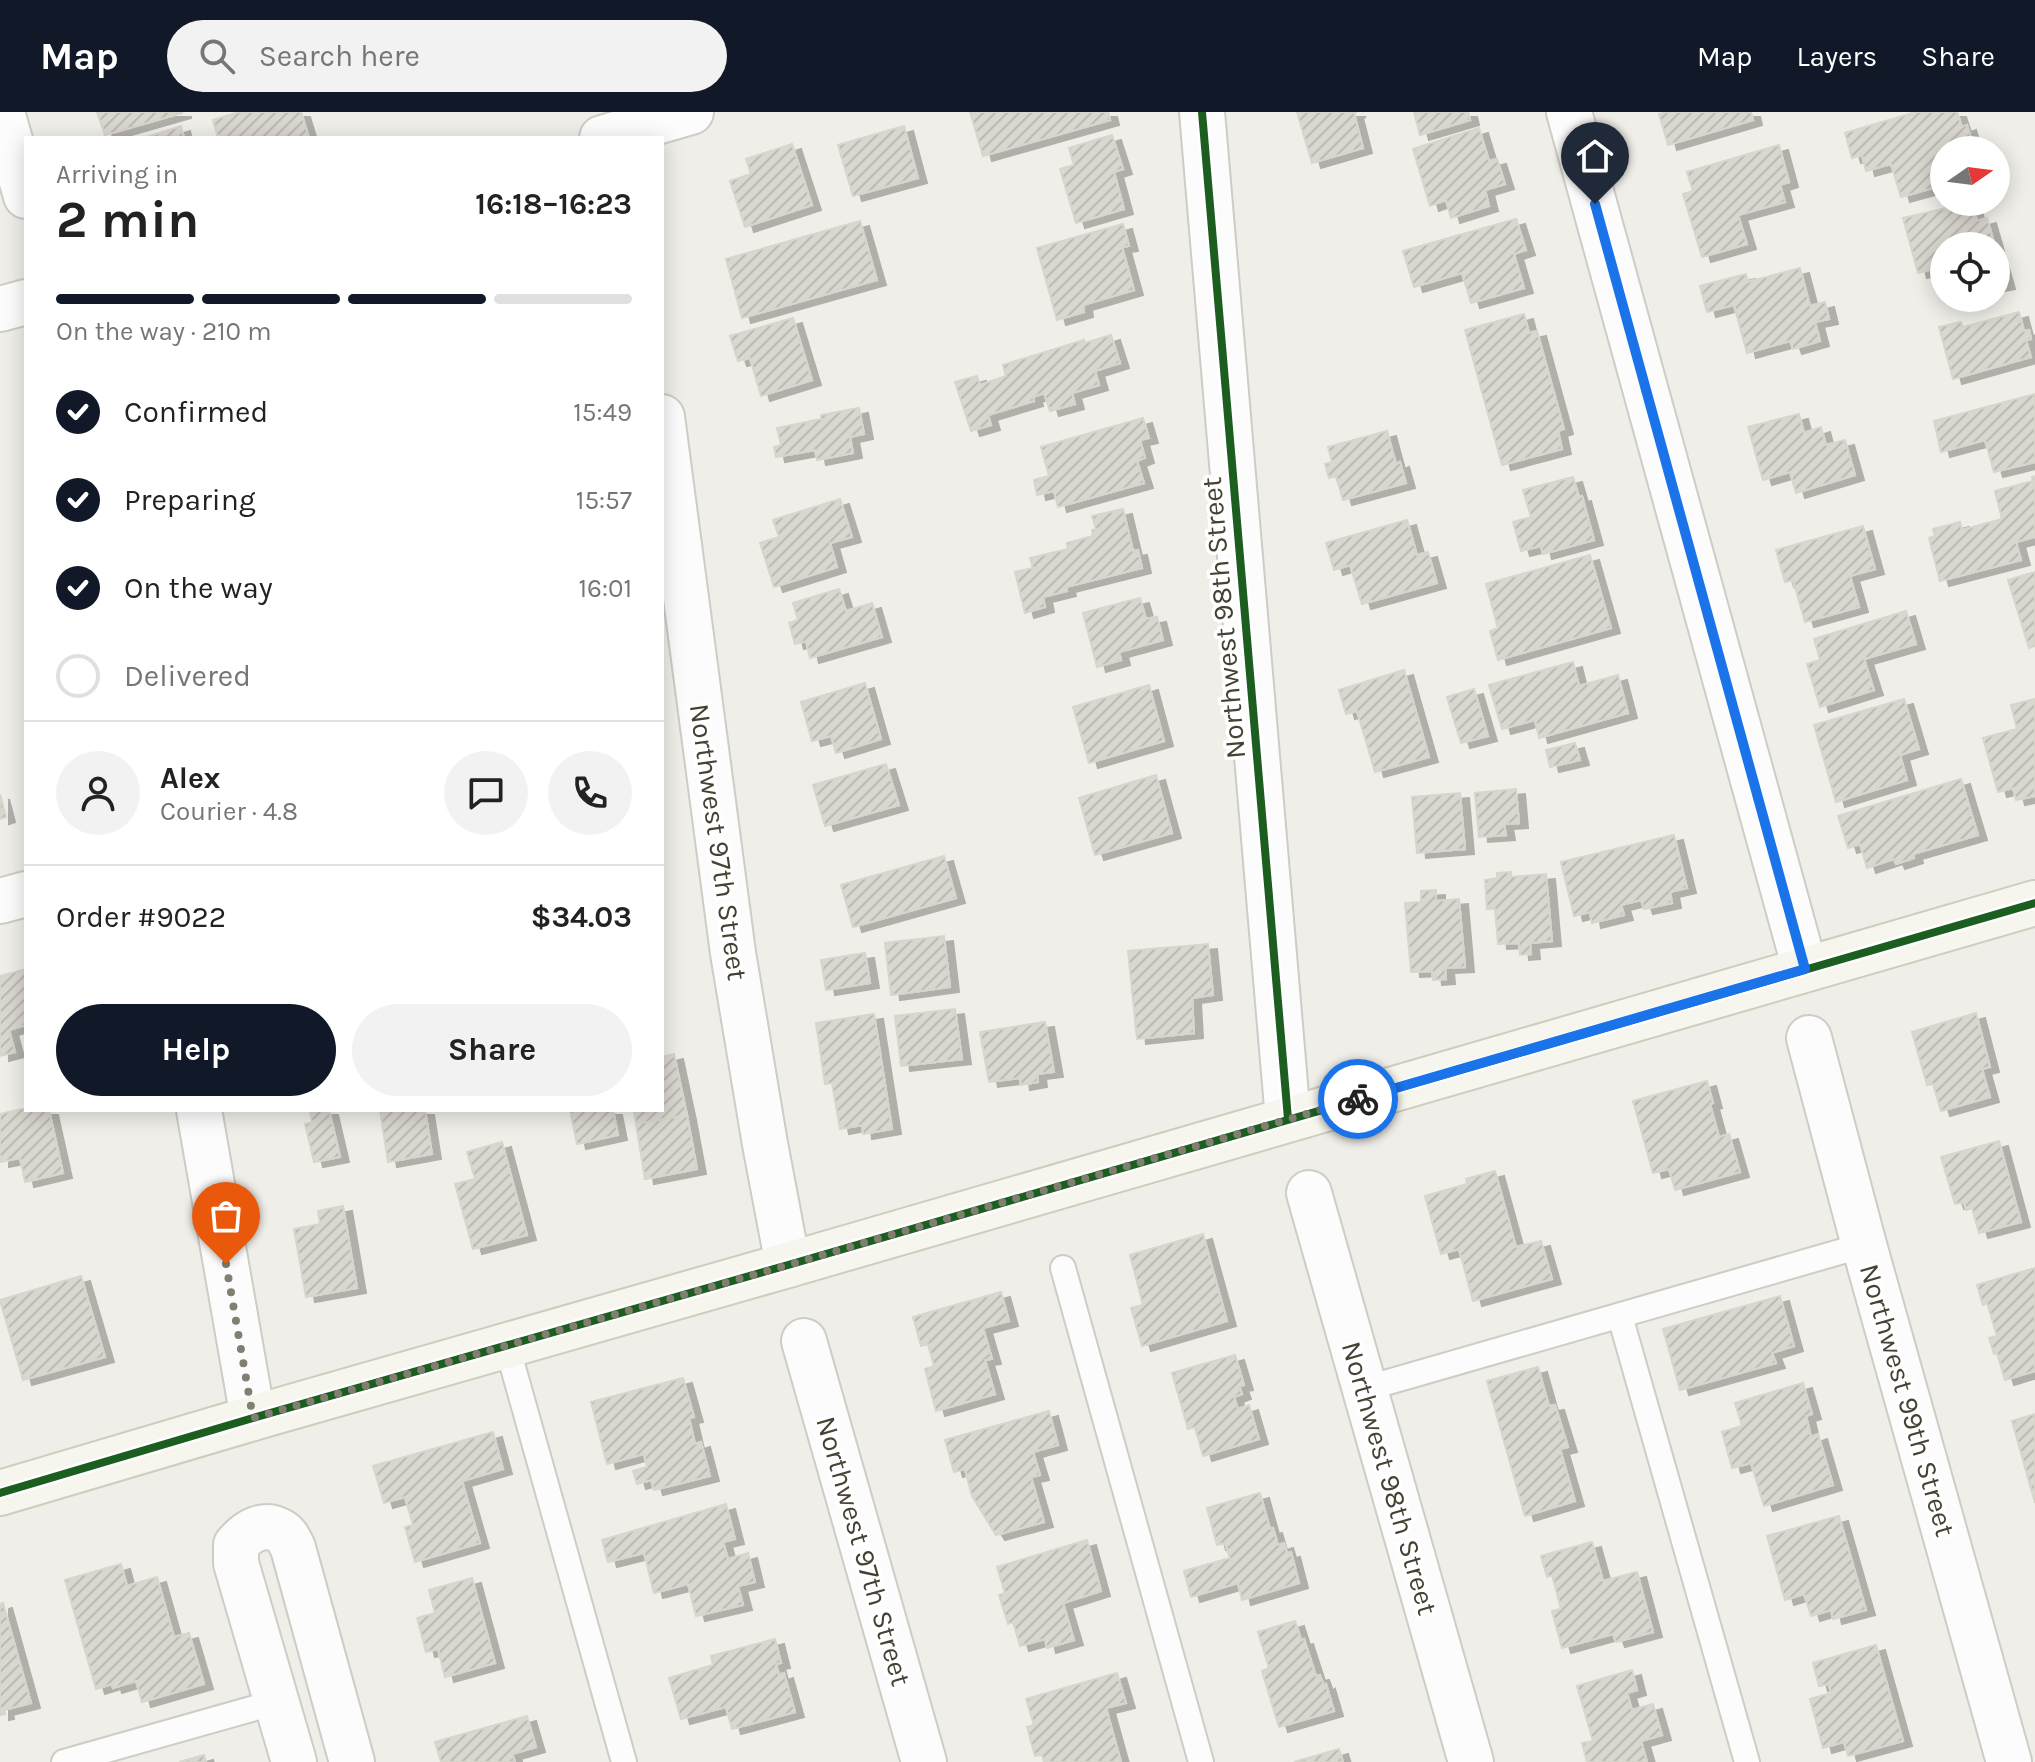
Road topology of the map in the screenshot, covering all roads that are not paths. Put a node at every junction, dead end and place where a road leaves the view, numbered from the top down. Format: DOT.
graph roads {
  1 [pos="2,112"];
  2 [pos="691,112"];
  3 [pos="1202,112"];
  4 [pos="1569,112"];
  5 [pos="615,130"];
  6 [pos="24,189"];
  7 [pos="24,303"];
  8 [pos="0,309"];
  9 [pos="664,432"];
  10 [pos="24,895"];
  11 [pos="0,901"];
  12 [pos="2035,903"];
  13 [pos="1805,969"];
  14 [pos="1809,1038"];
  15 [pos="199,1112"];
  16 [pos="1288,1119"];
  17 [pos="1309,1193"];
  18 [pos="1864,1245"];
  19 [pos="788,1265"];
  20 [pos="1063,1268"];
  21 [pos="1620,1316"];
  22 [pos="804,1341"];
  23 [pos="507,1346"];
  24 [pos="1364,1389"];
  25 [pos="253,1418"];
  26 [pos="0,1493"];
  27 [pos="276,1702"];
  28 [pos="64,1762"];
  29 [pos="294,1762"];
  30 [pos="352,1762"];
  31 [pos="624,1762"];
  32 [pos="924,1762"];
  33 [pos="1201,1762"];
  34 [pos="1471,1762"];
  35 [pos="1747,1762"];
  36 [pos="2009,1762"];
  1 -- 6 [label="street"];
  2 -- 5 [label="street"];
  3 -- 16 [label="street, Northwest 98th Street"];
  4 -- 13 [label="street"];
  7 -- 8 [label="street"];
  9 -- 19 [label="street, Northwest 97th Street"];
  10 -- 11 [label="street"];
  12 -- 13 [label="street"];
  13 -- 16 [label="street"];
  14 -- 18 [label="street, Northwest 99th Street"];
  15 -- 25 [label="street"];
  16 -- 19 [label="street"];
  17 -- 24 [label="street, Northwest 98th Street"];
  18 -- 21 [label="lane"];
  18 -- 36 [label="street, Northwest 99th Street"];
  19 -- 23 [label="street"];
  20 -- 33 [label="lane"];
  21 -- 24 [label="lane"];
  21 -- 35 [label="lane"];
  22 -- 32 [label="street, Northwest 97th Street"];
  23 -- 25 [label="street"];
  23 -- 31 [label="lane"];
  24 -- 34 [label="street, Northwest 98th Street"];
  25 -- 26 [label="street"];
  27 -- 28 [label="lane"];
  27 -- 29 [label="street"];
  27 -- 30 [label="street"];
}
